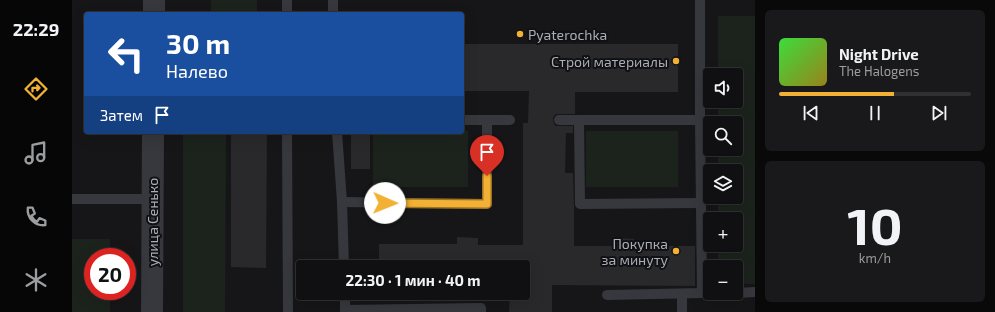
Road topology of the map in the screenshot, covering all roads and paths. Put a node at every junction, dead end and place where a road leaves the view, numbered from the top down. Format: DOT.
graph roads {
  1 [pos="154,0"];
  2 [pos="287,0"];
  3 [pos="333,0"];
  4 [pos="700,0"];
  5 [pos="154,12"];
  6 [pos="287,12"];
  7 [pos="333,12"];
  8 [pos="464,120"];
  9 [pos="487,120"];
  10 [pos="510,120"];
  11 [pos="559,120"];
  12 [pos="579,120"];
  13 [pos="700,120"];
  14 [pos="153,134"];
  15 [pos="287,134"];
  16 [pos="337,134"];
  17 [pos="72,199"];
  18 [pos="153,199"];
  19 [pos="342,202"];
  20 [pos="701,203"];
  21 [pos="344,260"];
  22 [pos="704,260"];
  23 [pos="743,292"];
  24 [pos="755,292"];
  25 [pos="703,293"];
  26 [pos="682,294"];
  27 [pos="607,295"];
  28 [pos="345,300"];
  29 [pos="345,311"];
  30 [pos="152,312"];
  31 [pos="288,312"];
  32 [pos="481,312"];
  33 [pos="682,312"];
  1 -- 5 [label="street"];
  2 -- 6 [label="lane"];
  3 -- 7 [label="lane"];
  4 -- 13 [label="lane"];
  8 -- 9 [label="lane"];
  9 -- 10 [label="lane"];
  9 -- 19 [label="lane"];
  11 -- 12 [label="lane"];
  12 -- 13 [label="lane"];
  12 -- 20 [label="lane"];
  13 -- 20 [label="lane"];
  14 -- 18 [label="street, улица Сенько"];
  15 -- 31 [label="lane"];
  16 -- 19 [label="lane"];
  17 -- 18 [label="lane"];
  18 -- 30 [label="street, улица Сенько"];
  19 -- 21 [label="lane"];
  20 -- 22 [label="lane"];
  23 -- 24 [label="lane"];
  25 -- 26 [label="lane"];
  26 -- 27 [label="lane"];
  26 -- 33 [label="lane"];
  28 -- 29 [label="lane"];
  29 -- 32 [label="lane"];
}
